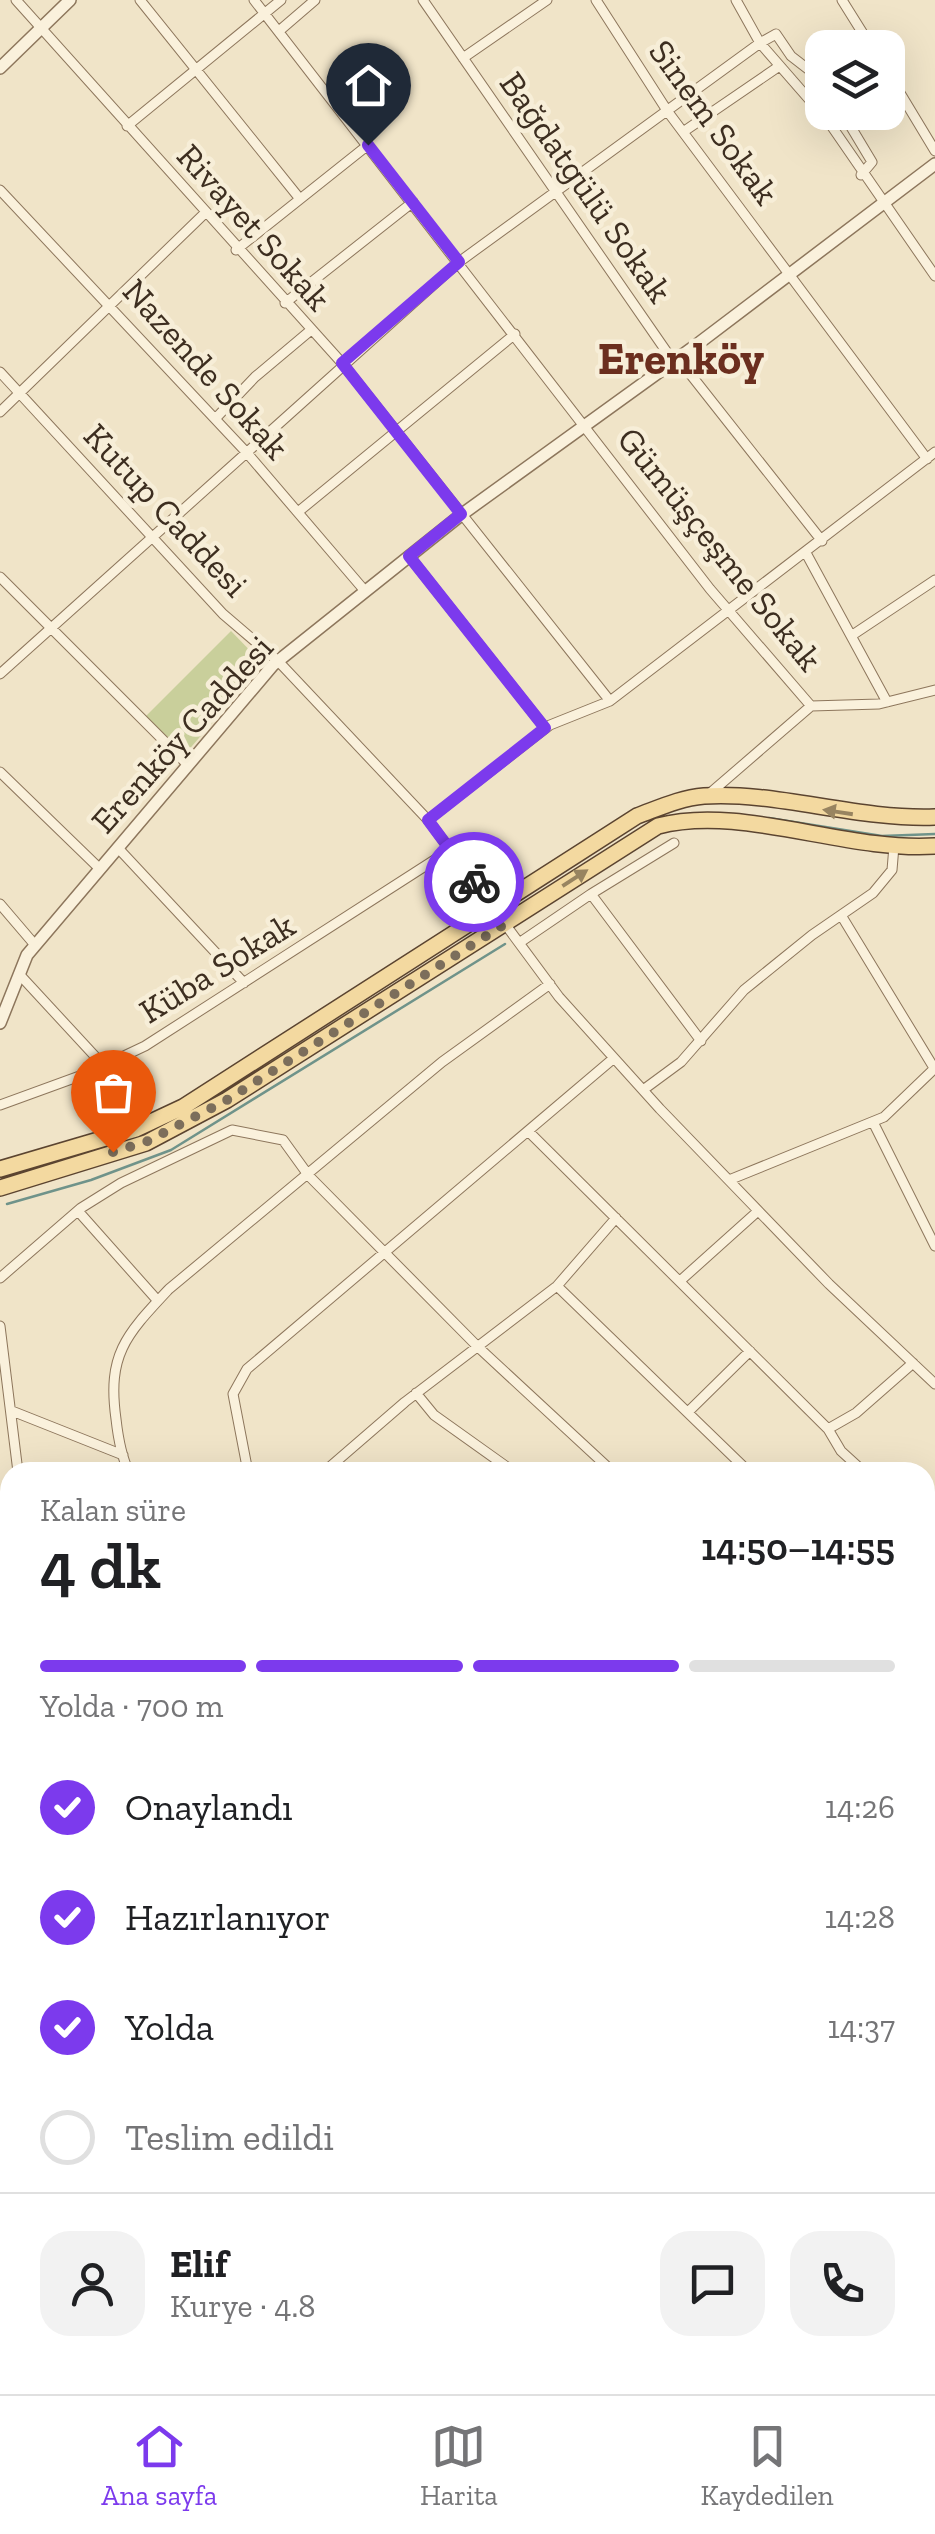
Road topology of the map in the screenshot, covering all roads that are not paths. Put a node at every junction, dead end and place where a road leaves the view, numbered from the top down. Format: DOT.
graph roads {
  1 [pos="16,0"];
  2 [pos="70,0"];
  3 [pos="140,0"];
  4 [pos="254,0"];
  5 [pos="281,0"];
  6 [pos="315,0"];
  7 [pos="423,0"];
  8 [pos="547,0"];
  9 [pos="596,0"];
  10 [pos="736,0"];
  11 [pos="842,0"];
  12 [pos="265,14"];
  13 [pos="39,27"];
  14 [pos="861,30"];
  15 [pos="278,31"];
  16 [pos="760,43"];
  17 [pos="463,58"];
  18 [pos="805,66"];
  19 [pos="778,67"];
  20 [pos="0,68"];
  21 [pos="197,69"];
  22 [pos="905,102"];
  23 [pos="668,112"];
  24 [pos="127,126"];
  25 [pos="853,130"];
  26 [pos="683,132"];
  27 [pos="368,145"];
  28 [pos="935,151"];
  29 [pos="935,164"];
  30 [pos="861,175"];
  31 [pos="0,190"];
  32 [pos="556,192"];
  33 [pos="300,200"];
  34 [pos="414,202"];
  35 [pos="881,204"];
  36 [pos="204,214"];
  37 [pos="236,250"];
  38 [pos="459,262"];
  39 [pos="790,273"];
  40 [pos="935,276"];
  41 [pos="110,302"];
  42 [pos="285,303"];
  43 [pos="311,330"];
  44 [pos="515,334"];
  45 [pos="673,361"];
  46 [pos="342,363"];
  47 [pos="0,372"];
  48 [pos="19,393"];
  49 [pos="0,412"];
  50 [pos="216,419"];
  51 [pos="585,425"];
  52 [pos="395,431"];
  53 [pos="247,453"];
  54 [pos="931,456"];
  55 [pos="298,512"];
  56 [pos="461,514"];
  57 [pos="154,539"];
  58 [pos="822,541"];
  59 [pos="806,554"];
  60 [pos="409,556"];
  61 [pos="0,577"];
  62 [pos="935,580"];
  63 [pos="9,587"];
  64 [pos="365,591"];
  65 [pos="0,596"];
  66 [pos="731,610"];
  67 [pos="49,631"];
  68 [pos="851,636"];
  69 [pos="278,661"];
  70 [pos="0,674"];
  71 [pos="935,690"];
  72 [pos="610,701"];
  73 [pos="887,702"];
  74 [pos="812,706"];
  75 [pos="545,728"];
  76 [pos="186,764"];
  77 [pos="0,772"];
  78 [pos="708,796"];
  79 [pos="935,817"];
  80 [pos="428,820"];
  81 [pos="674,843"];
  82 [pos="894,846"];
  83 [pos="935,846"];
  84 [pos="118,848"];
  85 [pos="450,850"];
  86 [pos="100,869"];
  87 [pos="592,894"];
  88 [pos="0,904"];
  89 [pos="493,908"];
  90 [pos="841,915"];
  91 [pos="505,924"];
  92 [pos="520,944"];
  93 [pos="35,945"];
  94 [pos="19,974"];
  95 [pos="244,983"];
  96 [pos="550,984"];
  97 [pos="0,1024"];
  98 [pos="701,1041"];
  99 [pos="614,1058"];
  100 [pos="104,1066"];
  101 [pos="935,1068"];
  102 [pos="643,1090"];
  103 [pos="0,1105"];
  104 [pos="873,1122"];
  105 [pos="529,1132"];
  106 [pos="0,1169"];
  107 [pos="309,1176"];
  108 [pos="729,1180"];
  109 [pos="0,1188"];
  110 [pos="758,1211"];
  111 [pos="78,1212"];
  112 [pos="616,1218"];
  113 [pos="935,1246"];
  114 [pos="388,1251"];
  115 [pos="0,1278"];
  116 [pos="680,1281"];
  117 [pos="557,1286"];
  118 [pos="158,1301"];
  119 [pos="0,1326"];
  120 [pos="478,1347"];
  121 [pos="750,1351"];
  122 [pos="912,1363"];
  123 [pos="935,1384"];
  124 [pos="416,1394"];
  125 [pos="12,1411"];
  126 [pos="688,1412"];
  127 [pos="828,1429"];
  128 [pos="123,1455"];
  129 [pos="17,1462"];
  130 [pos="125,1462"];
  131 [pos="246,1462"];
  132 [pos="336,1462"];
  133 [pos="500,1462"];
  134 [pos="602,1462"];
  135 [pos="739,1462"];
  136 [pos="853,1462"];
  1 -- 13 [label="street, Rivayet Sokak"];
  2 -- 13 [label="street"];
  3 -- 21 [label="street"];
  4 -- 12 [label="street, Gümüşçeşme Sokak"];
  5 -- 12 [label="street"];
  6 -- 15 [label="street"];
  7 -- 17 [label="street, Bağdatgülü Sokak"];
  8 -- 17 [label="street"];
  9 -- 23 [label="street, Sinem Sokak"];
  10 -- 16 [label="street"];
  11 -- 14 [label="street"];
  12 -- 15 [label="street, Gümüşçeşme Sokak"];
  12 -- 21 [label="street"];
  13 -- 20 [label="street"];
  13 -- 24 [label="street, Rivayet Sokak"];
  15 -- 27 [label="street, Gümüşçeşme Sokak"];
  16 -- 18 [label="street"];
  16 -- 19 [label="street"];
  16 -- 23 [label="street"];
  17 -- 32 [label="street, Bağdatgülü Sokak"];
  19 -- 26 [label="street"];
  19 -- 30 [label="street"];
  21 -- 24 [label="street"];
  21 -- 33 [label="street"];
  22 -- 28 [label="street"];
  23 -- 26 [label="street, Sinem Sokak"];
  23 -- 32 [label="street"];
  24 -- 36 [label="street, Rivayet Sokak"];
  25 -- 30 [label="street"];
  26 -- 39 [label="street, Sinem Sokak"];
  27 -- 33 [label="street"];
  27 -- 34 [label="street, Gümüşçeşme Sokak"];
  29 -- 35 [label="street, Erenköy Caddesi"];
  30 -- 35 [label="street"];
  31 -- 41 [label="street, Nazende Sokak"];
  32 -- 38 [label="street"];
  32 -- 45 [label="street, Bağdatgülü Sokak"];
  33 -- 37 [label="street"];
  34 -- 38 [label="street, Gümüşçeşme Sokak"];
  34 -- 42 [label="street"];
  35 -- 39 [label="street, Erenköy Caddesi"];
  35 -- 40 [label="street"];
  36 -- 37 [label="street, Rivayet Sokak"];
  36 -- 41 [label="street"];
  37 -- 42 [label="street, Rivayet Sokak"];
  38 -- 44 [label="street, Gümüşçeşme Sokak"];
  38 -- 46 [label="street"];
  39 -- 45 [label="street, Erenköy Caddesi"];
  39 -- 54 [label="street, Sinem Sokak"];
  41 -- 48 [label="street"];
  41 -- 50 [label="street, Nazende Sokak"];
  42 -- 43 [label="street, Rivayet Sokak"];
  43 -- 46 [label="street, Rivayet Sokak"];
  43 -- 50 [label="street"];
  44 -- 51 [label="street, Gümüşçeşme Sokak"];
  44 -- 52 [label="street"];
  45 -- 51 [label="street, Erenköy Caddesi"];
  45 -- 58 [label="street, Bağdatgülü Sokak"];
  46 -- 52 [label="street, Rivayet Sokak"];
  46 -- 53 [label="street"];
  47 -- 48 [label="street, Kutup Caddesi"];
  48 -- 49 [label="street"];
  48 -- 57 [label="street, Kutup Caddesi"];
  50 -- 53 [label="street, Nazende Sokak"];
  51 -- 56 [label="street, Erenköy Caddesi"];
  51 -- 66 [label="street, Gümüşçeşme Sokak"];
  52 -- 55 [label="street"];
  52 -- 56 [label="street, Rivayet Sokak"];
  53 -- 55 [label="street, Nazende Sokak"];
  53 -- 57 [label="street"];
  54 -- 58 [label="street"];
  55 -- 64 [label="street, Nazende Sokak"];
  56 -- 60 [label="street, Erenköy Caddesi"];
  56 -- 72 [label="street, Rivayet Sokak"];
  57 -- 67 [label="street"];
  57 -- 69 [label="street, Kutup Caddesi"];
  58 -- 59 [label="street"];
  59 -- 66 [label="street"];
  59 -- 68 [label="street"];
  60 -- 64 [label="street, Erenköy Caddesi"];
  60 -- 75 [label="street"];
  61 -- 63 [label="street"];
  62 -- 68 [label="street"];
  63 -- 65 [label="street"];
  63 -- 67 [label="street"];
  64 -- 69 [label="street, Erenköy Caddesi"];
  66 -- 72 [label="street"];
  66 -- 74 [label="street, Gümüşçeşme Sokak"];
  67 -- 70 [label="street"];
  67 -- 76 [label="street"];
  68 -- 73 [label="street"];
  69 -- 76 [label="street, Erenköy Caddesi"];
  69 -- 80 [label="street, Kutup Caddesi"];
  71 -- 73 [label="street"];
  72 -- 75 [label="street"];
  73 -- 74 [label="street"];
  74 -- 78 [label="street"];
  75 -- 80 [label="street"];
  76 -- 84 [label="street, Erenköy Caddesi"];
  77 -- 86 [label="street"];
  79 -- 78 [label="main road, one-way"];
  78 -- 89 [label="main road"];
  80 -- 85 [label="street, Kutup Caddesi"];
  81 -- 87 [label="street"];
  82 -- 83 [label="main road"];
  82 -- 90 [label="street"];
  91 -- 82 [label="main road, one-way"];
  84 -- 86 [label="street, Erenköy Caddesi"];
  84 -- 95 [label="street"];
  85 -- 89 [label="street, Kutup Caddesi"];
  85 -- 95 [label="street, Küba Sokak"];
  86 -- 93 [label="street, Erenköy Caddesi"];
  87 -- 92 [label="street"];
  87 -- 98 [label="street"];
  88 -- 93 [label="street"];
  89 -- 91 [label="street, Kutup Caddesi"];
  89 -- 106 [label="main road"];
  90 -- 98 [label="street"];
  90 -- 101 [label="street"];
  91 -- 92 [label="street, Kutup Caddesi"];
  91 -- 109 [label="main road"];
  92 -- 96 [label="street, Kutup Caddesi"];
  93 -- 94 [label="street, Erenköy Caddesi"];
  94 -- 97 [label="street, Erenköy Caddesi"];
  94 -- 100 [label="street"];
  95 -- 100 [label="street, Küba Sokak"];
  96 -- 99 [label="street, Kutup Caddesi"];
  96 -- 107 [label="street"];
  98 -- 102 [label="street"];
  99 -- 102 [label="street, Kutup Caddesi"];
  99 -- 105 [label="street"];
  100 -- 103 [label="street, Küba Sokak"];
  101 -- 104 [label="street"];
  102 -- 108 [label="street, Kutup Caddesi"];
  104 -- 108 [label="street"];
  104 -- 113 [label="street"];
  105 -- 112 [label="street"];
  105 -- 114 [label="street"];
  107 -- 111 [label="street"];
  107 -- 114 [label="street"];
  107 -- 118 [label="street"];
  108 -- 110 [label="street, Kutup Caddesi"];
  110 -- 116 [label="street"];
  110 -- 122 [label="street, Kutup Caddesi"];
  111 -- 115 [label="street"];
  111 -- 118 [label="street"];
  112 -- 116 [label="street"];
  112 -- 117 [label="street"];
  114 -- 120 [label="street"];
  114 -- 131 [label="street"];
  116 -- 121 [label="street"];
  117 -- 120 [label="street"];
  117 -- 126 [label="street"];
  118 -- 128 [label="street"];
  119 -- 125 [label="street"];
  120 -- 124 [label="street"];
  120 -- 134 [label="street"];
  121 -- 126 [label="street"];
  121 -- 127 [label="street"];
  122 -- 123 [label="street, Kutup Caddesi"];
  122 -- 127 [label="street"];
  124 -- 132 [label="street"];
  124 -- 133 [label="street"];
  125 -- 128 [label="street"];
  125 -- 129 [label="street"];
  126 -- 135 [label="street"];
  127 -- 136 [label="street"];
  128 -- 130 [label="street"];
}
